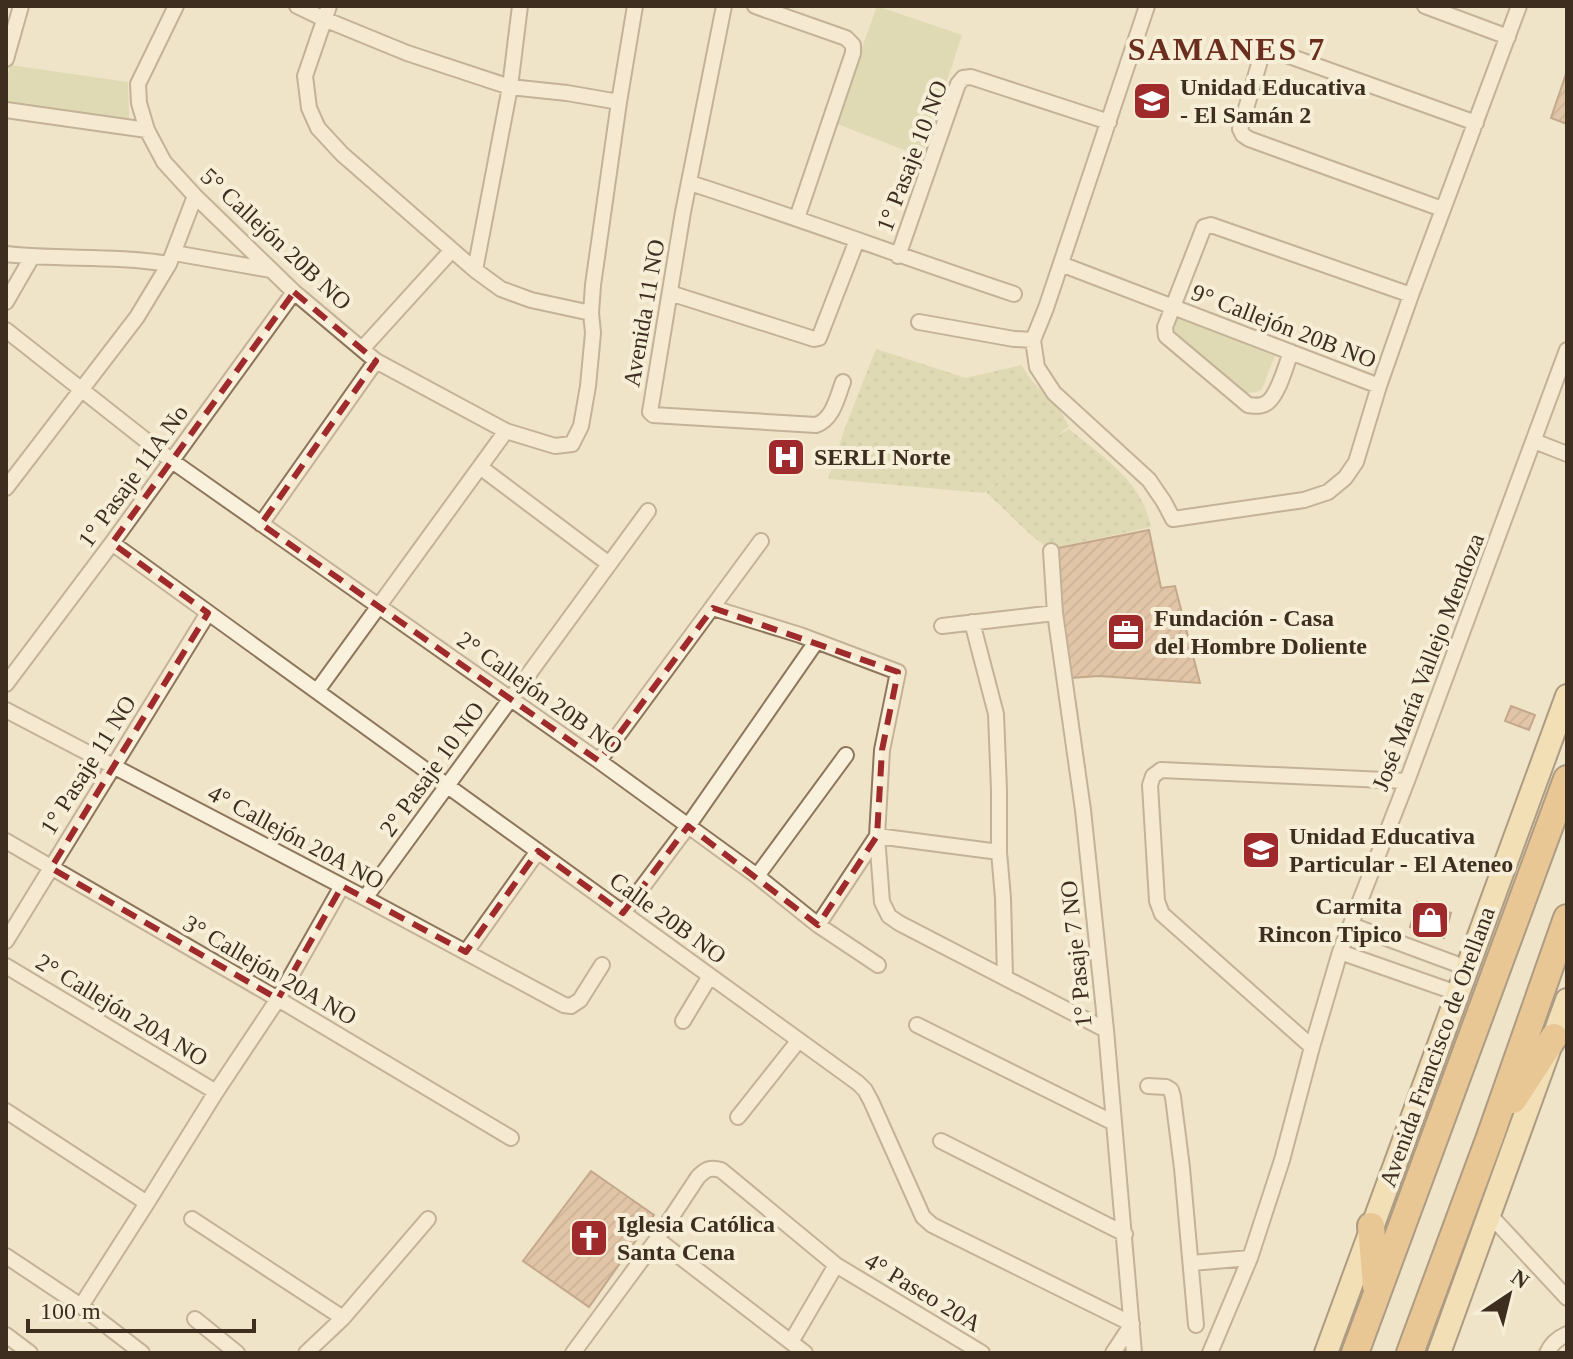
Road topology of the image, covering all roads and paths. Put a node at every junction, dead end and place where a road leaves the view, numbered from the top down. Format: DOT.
graph roads {
  1 [pos="21,6"];
  2 [pos="176,6"];
  3 [pos="297,6"];
  4 [pos="520,6"];
  5 [pos="724,6"];
  6 [pos="755,6"];
  7 [pos="1425,6"];
  8 [pos="1519,6"];
  9 [pos="635,7"];
  10 [pos="1142,8"];
  11 [pos="326,12"];
  12 [pos="1508,37"];
  13 [pos="6,59"];
  14 [pos="510,87"];
  15 [pos="619,102"];
  16 [pos="6,110"];
  17 [pos="1109,122"];
  18 [pos="1476,123"];
  19 [pos="147,130"];
  20 [pos="690,183"];
  21 [pos="195,196"];
  22 [pos="1442,209"];
  23 [pos="797,218"];
  24 [pos="857,240"];
  25 [pos="452,250"];
  26 [pos="6,254"];
  27 [pos="898,256"];
  28 [pos="32,257"];
  29 [pos="171,258"];
  30 [pos="1061,264"];
  31 [pos="271,270"];
  32 [pos="475,270"];
  33 [pos="294,292"];
  34 [pos="670,293"];
  35 [pos="1014,294"];
  36 [pos="1411,295"];
  37 [pos="6,302"];
  38 [pos="1174,308"];
  39 [pos="591,313"];
  40 [pos="919,322"];
  41 [pos="6,330"];
  42 [pos="1033,340"];
  43 [pos="362,349"];
  44 [pos="1567,350"];
  45 [pos="1291,352"];
  46 [pos="376,361"];
  47 [pos="843,382"];
  48 [pos="1379,386"];
  49 [pos="81,389"];
  50 [pos="506,431"];
  51 [pos="1534,441"];
  52 [pos="1567,454"];
  53 [pos="172,461"];
  54 [pos="480,467"];
  55 [pos="6,488"];
  56 [pos="648,511"];
  57 [pos="261,524"];
  58 [pos="761,541"];
  59 [pos="112,543"];
  60 [pos="1051,551"];
  61 [pos="609,564"];
  62 [pos="379,606"];
  63 [pos="713,608"];
  64 [pos="208,613"];
  65 [pos="1055,613"];
  66 [pos="972,622"];
  67 [pos="942,626"];
  68 [pos="816,642"];
  69 [pos="6,684"];
  70 [pos="317,691"];
  71 [pos="1567,696"];
  72 [pos="511,699"];
  73 [pos="6,710"];
  74 [pos="846,755"];
  75 [pos="599,761"];
  76 [pos="114,767"];
  77 [pos="1567,779"];
  78 [pos="1407,781"];
  79 [pos="447,786"];
  80 [pos="688,826"];
  81 [pos="877,836"];
  82 [pos="6,841"];
  83 [pos="538,851"];
  84 [pos="999,852"];
  85 [pos="51,868"];
  86 [pos="757,876"];
  87 [pos="342,886"];
  88 [pos="365,898"];
  89 [pos="623,913"];
  90 [pos="1567,918"];
  91 [pos="818,925"];
  92 [pos="1351,925"];
  93 [pos="6,941"];
  94 [pos="466,952"];
  95 [pos="1340,952"];
  96 [pos="602,965"];
  97 [pos="878,965"];
  98 [pos="6,966"];
  99 [pos="1467,968"];
  100 [pos="710,976"];
  101 [pos="1005,977"];
  102 [pos="1457,993"];
  103 [pos="278,999"];
  104 [pos="1567,1000"];
  105 [pos="683,1021"];
  106 [pos="917,1025"];
  107 [pos="1106,1030"];
  108 [pos="1554,1037"];
  109 [pos="799,1040"];
  110 [pos="1312,1047"];
  111 [pos="1148,1086"];
  112 [pos="216,1092"];
  113 [pos="6,1111"];
  114 [pos="738,1117"];
  115 [pos="1114,1123"];
  116 [pos="1490,1137"];
  117 [pos="511,1138"];
  118 [pos="941,1141"];
  119 [pos="147,1203"];
  120 [pos="1489,1214"];
  121 [pos="192,1219"];
  122 [pos="428,1219"];
  123 [pos="1371,1226"];
  124 [pos="1125,1234"];
  125 [pos="657,1239"];
  126 [pos="6,1256"];
  127 [pos="1250,1258"];
  128 [pos="1191,1263"];
  129 [pos="836,1265"];
  130 [pos="1376,1294"];
  131 [pos="1567,1298"];
  132 [pos="81,1306"];
  133 [pos="343,1318"];
  134 [pos="195,1319"];
  135 [pos="1132,1324"];
  136 [pos="1196,1325"];
  137 [pos="1567,1334"];
  138 [pos="6,1335"];
  139 [pos="791,1342"];
  140 [pos="1548,1350"];
  141 [pos="30,1353"];
  142 [pos="142,1353"];
  143 [pos="237,1353"];
  144 [pos="306,1353"];
  145 [pos="573,1353"];
  146 [pos="805,1353"];
  147 [pos="982,1353"];
  148 [pos="1113,1353"];
  149 [pos="1134,1353"];
  150 [pos="1210,1353"];
  151 [pos="1326,1353"];
  152 [pos="1355,1353"];
  153 [pos="1410,1353"];
  154 [pos="1439,1353"];
  1 -- 13 [label="street"];
  2 -- 19 [label="street, 5° Callejón 20B NO"];
  3 -- 11 [label="street"];
  4 -- 14 [label="street"];
  5 -- 20 [label="street, Avenida 11 NO"];
  6 -- 23 [label="street"];
  7 -- 12 [label="street"];
  8 -- 12 [label="street"];
  9 -- 15 [label="street"];
  10 -- 17 [label="street"];
  11 -- 14 [label="street"];
  11 -- 25 [label="street"];
  12 -- 18 [label="street"];
  14 -- 15 [label="street"];
  14 -- 32 [label="street"];
  15 -- 39 [label="street"];
  16 -- 19 [label="street"];
  17 -- 27 [label="street, 1° Pasaje 10 NO"];
  17 -- 30 [label="street"];
  18 -- 22 [label="street"];
  18 -- 22 [label="street"];
  19 -- 21 [label="street, 5° Callejón 20B NO"];
  20 -- 23 [label="street"];
  20 -- 34 [label="street, Avenida 11 NO"];
  21 -- 29 [label="street"];
  21 -- 31 [label="street, 5° Callejón 20B NO"];
  22 -- 36 [label="street"];
  23 -- 24 [label="street"];
  24 -- 27 [label="street"];
  24 -- 34 [label="street"];
  25 -- 32 [label="street"];
  25 -- 43 [label="street"];
  26 -- 28 [label="street"];
  27 -- 35 [label="street"];
  28 -- 29 [label="street"];
  28 -- 37 [label="street"];
  29 -- 31 [label="street"];
  29 -- 49 [label="street"];
  30 -- 38 [label="street, 9° Callejón 20B NO"];
  30 -- 42 [label="street"];
  31 -- 33 [label="street, 5° Callejón 20B NO"];
  32 -- 39 [label="street"];
  33 -- 43 [label="street, 5° Callejón 20B NO"];
  33 -- 53 [label="street, 1° Pasaje 11A No"];
  34 -- 47 [label="street, Avenida 11 NO"];
  36 -- 38 [label="street, 9° Callejón 20B NO"];
  36 -- 48 [label="street"];
  38 -- 45 [label="street, 9° Callejón 20B NO"];
  38 -- 45 [label="street"];
  39 -- 50 [label="street, 5° Callejón 20B NO"];
  40 -- 42 [label="street"];
  41 -- 49 [label="street, 2° Callejón 20B NO"];
  42 -- 48 [label="street"];
  43 -- 46 [label="street, 5° Callejón 20B NO"];
  44 -- 51 [label="street, José María Vallejo Mendoza"];
  45 -- 48 [label="street, 9° Callejón 20B NO"];
  46 -- 50 [label="street, 5° Callejón 20B NO"];
  46 -- 57 [label="street"];
  49 -- 53 [label="street, 2° Callejón 20B NO"];
  49 -- 55 [label="street"];
  50 -- 54 [label="street"];
  51 -- 52 [label="street"];
  51 -- 78 [label="street, José María Vallejo Mendoza"];
  53 -- 57 [label="street, 2° Callejón 20B NO"];
  53 -- 59 [label="street, 1° Pasaje 11A No"];
  54 -- 61 [label="street"];
  54 -- 62 [label="street"];
  56 -- 61 [label="street, 2° Pasaje 10 NO"];
  57 -- 62 [label="street, 2° Callejón 20B NO"];
  58 -- 63 [label="street"];
  59 -- 64 [label="street, Calle 20B NO"];
  59 -- 69 [label="street, 1° Pasaje 11A No"];
  60 -- 65 [label="street, 1° Pasaje 7 NO"];
  61 -- 72 [label="street, 2° Pasaje 10 NO"];
  62 -- 70 [label="street"];
  62 -- 72 [label="street, 2° Callejón 20B NO"];
  63 -- 68 [label="street"];
  63 -- 75 [label="street"];
  64 -- 70 [label="street, Calle 20B NO"];
  64 -- 76 [label="street, 1° Pasaje 11 NO"];
  65 -- 66 [label="street"];
  65 -- 107 [label="street, 1° Pasaje 7 NO"];
  66 -- 67 [label="street"];
  66 -- 84 [label="street"];
  68 -- 80 [label="street"];
  68 -- 81 [label="street"];
  70 -- 79 [label="street, Calle 20B NO"];
  71 -- 99 [label="main road, Avenida Francisco de Orellana"];
  72 -- 75 [label="street, 2° Callejón 20B NO"];
  72 -- 79 [label="street, 2° Pasaje 10 NO"];
  73 -- 76 [label="street, 4° Callejón 20A NO"];
  74 -- 86 [label="street"];
  75 -- 80 [label="street, 2° Callejón 20B NO"];
  76 -- 85 [label="street, 1° Pasaje 11 NO"];
  76 -- 87 [label="street, 4° Callejón 20A NO"];
  77 -- 130 [label="highway, Avenida Francisco de Orellana"];
  78 -- 92 [label="street, José María Vallejo Mendoza"];
  78 -- 110 [label="street"];
  79 -- 83 [label="street, Calle 20B NO"];
  79 -- 88 [label="street, 2° Pasaje 10 NO"];
  80 -- 86 [label="street, 2° Callejón 20B NO"];
  80 -- 89 [label="street"];
  81 -- 84 [label="street"];
  81 -- 91 [label="street"];
  81 -- 101 [label="street"];
  82 -- 85 [label="street, 3° Callejón 20A NO"];
  83 -- 89 [label="street, Calle 20B NO"];
  83 -- 94 [label="street"];
  84 -- 101 [label="street"];
  85 -- 93 [label="street, 1° Pasaje 11 NO"];
  85 -- 103 [label="street, 3° Callejón 20A NO"];
  86 -- 91 [label="street, 2° Callejón 20B NO"];
  87 -- 88 [label="street, 4° Callejón 20A NO"];
  87 -- 103 [label="street"];
  88 -- 94 [label="street, 4° Callejón 20A NO"];
  89 -- 100 [label="street, Calle 20B NO"];
  90 -- 116 [label="highway"];
  91 -- 97 [label="street, 2° Callejón 20B NO"];
  92 -- 95 [label="street, José María Vallejo Mendoza"];
  92 -- 99 [label="street"];
  94 -- 96 [label="street, 4° Callejón 20A NO"];
  95 -- 102 [label="street"];
  95 -- 110 [label="street, José María Vallejo Mendoza"];
  98 -- 112 [label="street, 2° Callejón 20A NO"];
  99 -- 102 [label="main road, Avenida Francisco de Orellana"];
  100 -- 105 [label="street"];
  100 -- 109 [label="street, Calle 20B NO"];
  101 -- 107 [label="street"];
  102 -- 123 [label="main road, Avenida Francisco de Orellana"];
  103 -- 112 [label="street"];
  103 -- 117 [label="street, 3° Callejón 20A NO"];
  104 -- 108 [label="main road"];
  106 -- 115 [label="street"];
  107 -- 115 [label="street, 1° Pasaje 7 NO"];
  108 -- 116 [label="highway"];
  108 -- 120 [label="main road"];
  109 -- 114 [label="street"];
  109 -- 135 [label="street, Calle 20B NO"];
  110 -- 127 [label="street, José María Vallejo Mendoza"];
  111 -- 128 [label="street"];
  112 -- 119 [label="street"];
  113 -- 119 [label="street"];
  115 -- 124 [label="street, 1° Pasaje 7 NO"];
  116 -- 153 [label="highway"];
  118 -- 124 [label="street"];
  119 -- 132 [label="street"];
  120 -- 131 [label="street"];
  120 -- 154 [label="main road"];
  121 -- 133 [label="street"];
  122 -- 133 [label="street"];
  123 -- 130 [label="highway"];
  123 -- 151 [label="main road, Avenida Francisco de Orellana"];
  124 -- 135 [label="street, 1° Pasaje 7 NO"];
  125 -- 129 [label="street"];
  125 -- 139 [label="street"];
  125 -- 145 [label="street"];
  126 -- 132 [label="street"];
  127 -- 128 [label="street"];
  127 -- 150 [label="street, José María Vallejo Mendoza"];
  128 -- 136 [label="street"];
  129 -- 139 [label="street, 4° Paseo 20A"];
  129 -- 147 [label="street, 4° Paseo 20A"];
  130 -- 152 [label="highway, Avenida Francisco de Orellana"];
  132 -- 142 [label="street"];
  133 -- 144 [label="street"];
  134 -- 143 [label="street"];
  135 -- 148 [label="street"];
  135 -- 149 [label="street, 1° Pasaje 7 NO"];
  137 -- 140 [label="street"];
  138 -- 141 [label="street"];
  139 -- 146 [label="street"];
}
